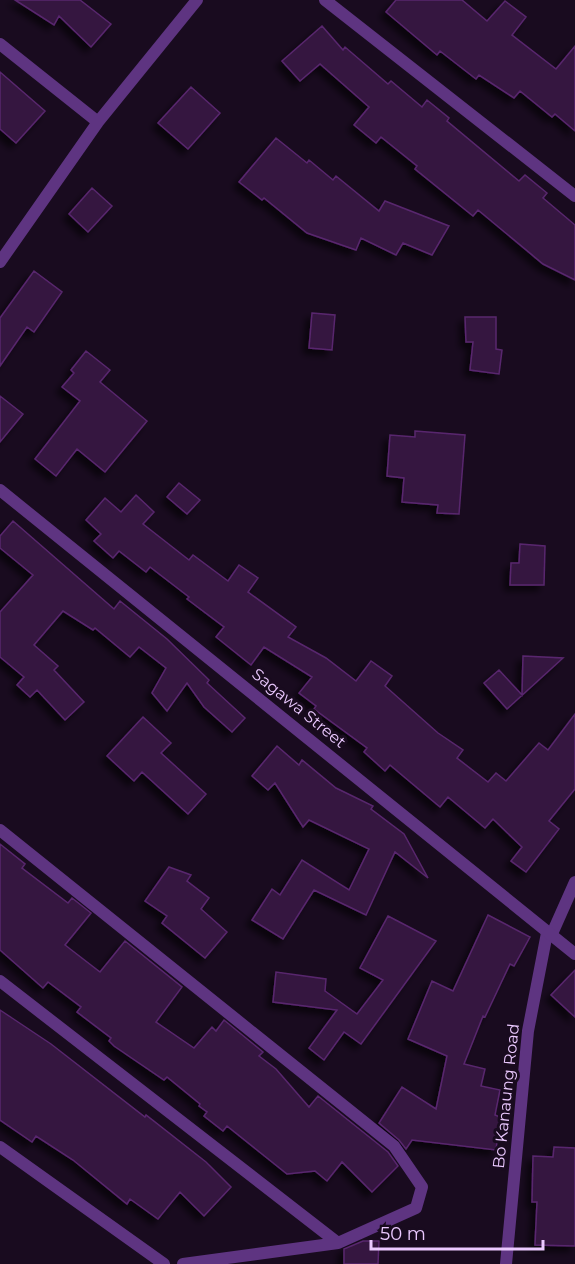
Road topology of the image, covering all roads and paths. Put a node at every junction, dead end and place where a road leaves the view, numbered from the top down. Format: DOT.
graph roads {
  1 [pos="197,0"];
  2 [pos="325,0"];
  3 [pos="0,44"];
  4 [pos="98,122"];
  5 [pos="575,196"];
  6 [pos="0,262"];
  7 [pos="0,490"];
  8 [pos="0,830"];
  9 [pos="575,882"];
  10 [pos="549,934"];
  11 [pos="575,954"];
  12 [pos="0,981"];
  13 [pos="0,1148"];
  14 [pos="338,1243"];
  15 [pos="164,1264"];
  16 [pos="183,1264"];
  17 [pos="506,1264"];
  1 -- 4 [label="street"];
  2 -- 5 [label="street"];
  3 -- 4 [label="street"];
  4 -- 6 [label="street"];
  7 -- 10 [label="street, Sagawa Street"];
  8 -- 14 [label="street"];
  9 -- 10 [label="street, Bo Kanaung Road"];
  10 -- 11 [label="street, Sagawa Street"];
  10 -- 17 [label="street, Bo Kanaung Road"];
  12 -- 14 [label="street"];
  13 -- 15 [label="street"];
  14 -- 16 [label="street"];
}
